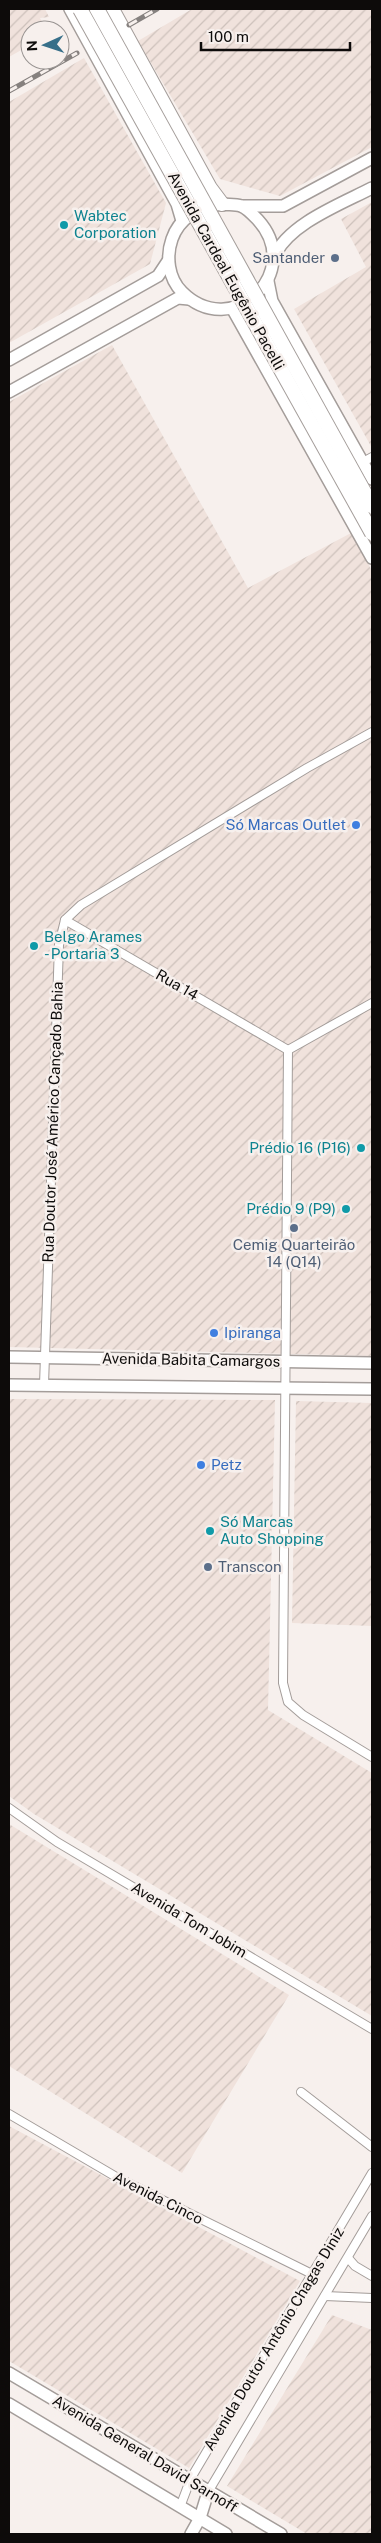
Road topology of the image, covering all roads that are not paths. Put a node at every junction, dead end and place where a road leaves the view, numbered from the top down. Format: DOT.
graph roads {
  1 [pos="70,9"];
  2 [pos="80,9"];
  3 [pos="97,9"];
  4 [pos="112,9"];
  5 [pos="372,158"];
  6 [pos="372,188"];
  7 [pos="222,204"];
  8 [pos="242,206"];
  9 [pos="182,221"];
  10 [pos="273,260"];
  11 [pos="168,261"];
  12 [pos="268,281"];
  13 [pos="189,299"];
  14 [pos="232,308"];
  15 [pos="9,360"];
  16 [pos="9,392"];
  17 [pos="368,460"];
  18 [pos="372,479"];
  19 [pos="372,506"];
  20 [pos="372,533"];
  21 [pos="372,558"];
  22 [pos="372,732"];
  23 [pos="65,920"];
  24 [pos="372,1003"];
  25 [pos="288,1050"];
  26 [pos="9,1357"];
  27 [pos="46,1358"];
  28 [pos="285,1361"];
  29 [pos="372,1363"];
  30 [pos="9,1384"];
  31 [pos="44,1385"];
  32 [pos="285,1388"];
  33 [pos="372,1389"];
  34 [pos="372,1757"];
  35 [pos="9,1808"];
  36 [pos="372,2029"];
  37 [pos="301,2092"];
  38 [pos="9,2114"];
  39 [pos="372,2147"];
  40 [pos="372,2173"];
  41 [pos="372,2216"];
  42 [pos="348,2258"];
  43 [pos="312,2274"];
  44 [pos="372,2276"];
  45 [pos="325,2296"];
  46 [pos="372,2298"];
  47 [pos="9,2373"];
  48 [pos="9,2404"];
  49 [pos="190,2480"];
  50 [pos="208,2492"];
  51 [pos="180,2507"];
  52 [pos="200,2518"];
  53 [pos="191,2534"];
  54 [pos="226,2534"];
  55 [pos="281,2534"];
  1 -- 9 [label="main road, Avenida Cardeal Eugênio Pacelli"];
  2 -- 20 [label="highway, Avenida Cardeal Eugênio Pacelli, bridge"];
  3 -- 19 [label="highway, Avenida Cardeal Eugênio Pacelli, bridge"];
  4 -- 7 [label="highway"];
  5 -- 8 [label="main road"];
  6 -- 10 [label="main road"];
  7 -- 8 [label="main road"];
  7 -- 9 [label="main road"];
  8 -- 10 [label="main road"];
  9 -- 11 [label="main road"];
  10 -- 12 [label="main road"];
  11 -- 13 [label="main road"];
  11 -- 15 [label="main road"];
  12 -- 14 [label="main road"];
  12 -- 17 [label="main road, Avenida Cardeal Eugênio Pacelli"];
  13 -- 14 [label="main road"];
  13 -- 16 [label="main road"];
  14 -- 21 [label="main road, Avenida Cardeal Eugênio Pacelli"];
  17 -- 18 [label="main road, Avenida Cardeal Eugênio Pacelli"];
  22 -- 23 [label="street"];
  23 -- 25 [label="street, Rua 14"];
  23 -- 27 [label="street, Rua Doutor José Américo Cançado Bahia"];
  24 -- 25 [label="street"];
  25 -- 28 [label="street"];
  26 -- 27 [label="main road, Avenida Babita Camargos"];
  27 -- 28 [label="main road, Avenida Babita Camargos"];
  27 -- 31 [label="street, Rua Doutor José Américo Cançado Bahia"];
  28 -- 29 [label="main road, Avenida Babita Camargos"];
  28 -- 32 [label="street"];
  30 -- 31 [label="main road, Avenida Babita Camargos"];
  31 -- 32 [label="main road, Avenida Babita Camargos"];
  32 -- 33 [label="main road, Avenida Babita Camargos"];
  32 -- 34 [label="street"];
  35 -- 36 [label="street, Avenida Tom Jobim"];
  37 -- 39 [label="street"];
  38 -- 43 [label="street, Avenida Cinco"];
  40 -- 43 [label="street, Avenida Doutor Antônio Chagas Diniz"];
  41 -- 42 [label="street, Avenida Doutor Antônio Chagas Diniz"];
  42 -- 44 [label="street"];
  42 -- 45 [label="street, Avenida Doutor Antônio Chagas Diniz"];
  43 -- 49 [label="street, Avenida Doutor Antônio Chagas Diniz"];
  45 -- 46 [label="street"];
  45 -- 50 [label="street, Avenida Doutor Antônio Chagas Diniz"];
  47 -- 49 [label="main road, Avenida General David Sarnoff"];
  48 -- 51 [label="main road, Avenida General David Sarnoff"];
  49 -- 50 [label="main road, Avenida General David Sarnoff"];
  49 -- 51 [label="street, Avenida Doutor Antônio Chagas Diniz"];
  50 -- 52 [label="main road"];
  50 -- 55 [label="main road, Avenida General David Sarnoff"];
  51 -- 52 [label="main road, Avenida General David Sarnoff"];
  52 -- 53 [label="main road"];
  52 -- 54 [label="main road, Avenida General David Sarnoff"];
}
